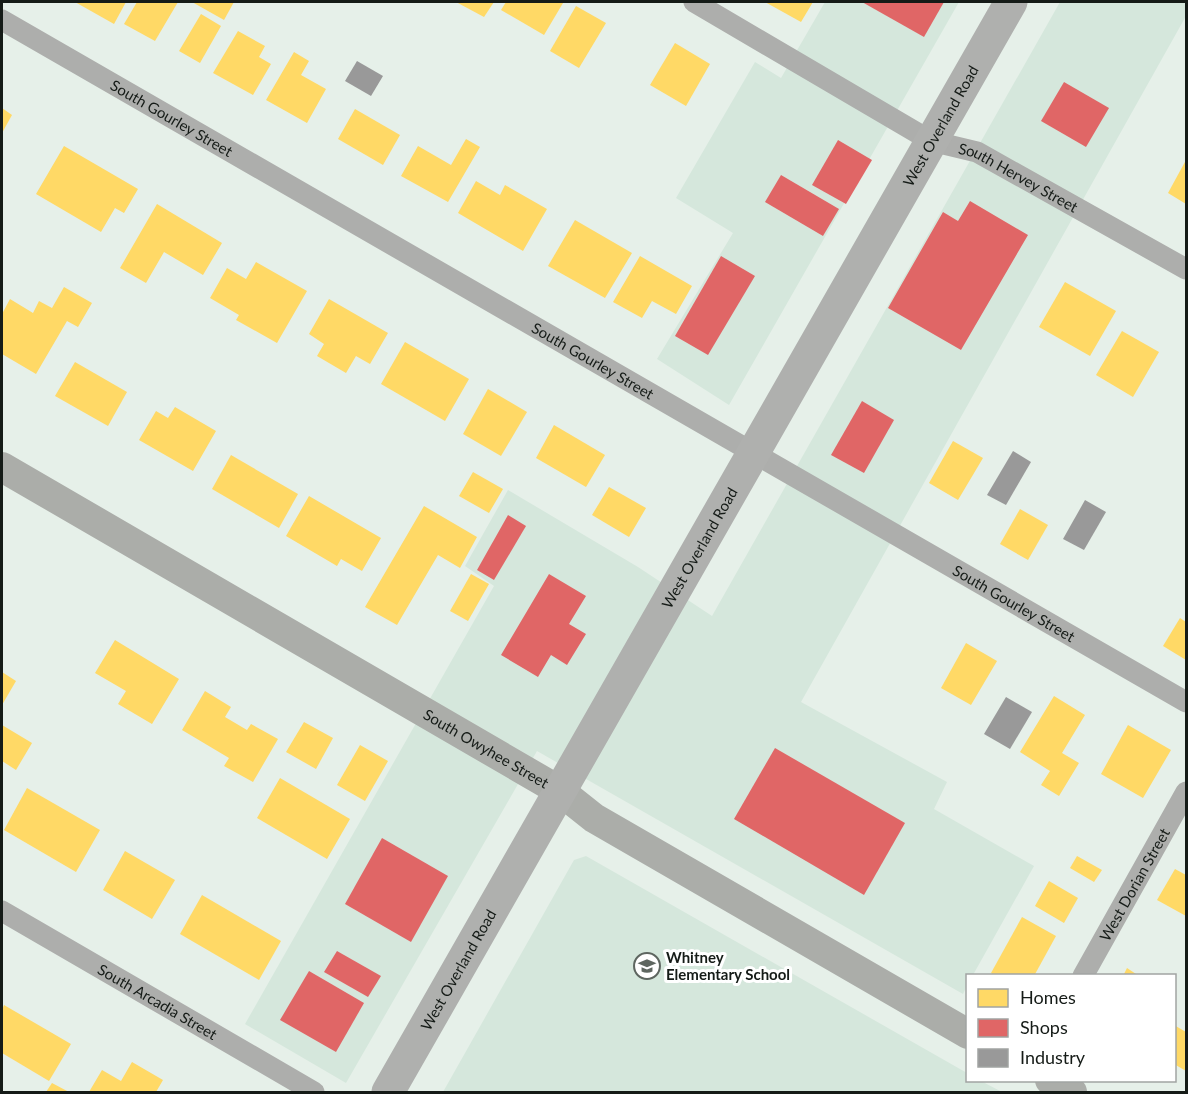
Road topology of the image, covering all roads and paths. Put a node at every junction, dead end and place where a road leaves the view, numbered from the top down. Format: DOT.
graph roads {
  1 [pos="694,2"];
  2 [pos="1011,2"];
  3 [pos="2,20"];
  4 [pos="931,141"];
  5 [pos="1186,269"];
  6 [pos="753,452"];
  7 [pos="2,467"];
  8 [pos="1186,702"];
  9 [pos="560,790"];
  10 [pos="1186,792"];
  11 [pos="2,911"];
  12 [pos="1084,974"];
  13 [pos="966,1033"];
  14 [pos="1054,1082"];
  15 [pos="314,1092"];
  16 [pos="388,1092"];
  17 [pos="1072,1092"];
  1 -- 4 [label="street, South Hervey Street"];
  2 -- 4 [label="main road, West Overland Road"];
  3 -- 6 [label="street, South Gourley Street"];
  4 -- 5 [label="street, South Hervey Street"];
  4 -- 6 [label="main road, West Overland Road"];
  6 -- 8 [label="street, South Gourley Street"];
  6 -- 9 [label="main road, West Overland Road"];
  7 -- 9 [label="street, South Owyhee Street"];
  9 -- 13 [label="street, South Owyhee Street"];
  9 -- 16 [label="main road, West Overland Road"];
  10 -- 12 [label="street, West Dorian Street"];
  11 -- 15 [label="street, South Arcadia Street"];
  14 -- 17 [label="street"];
}
